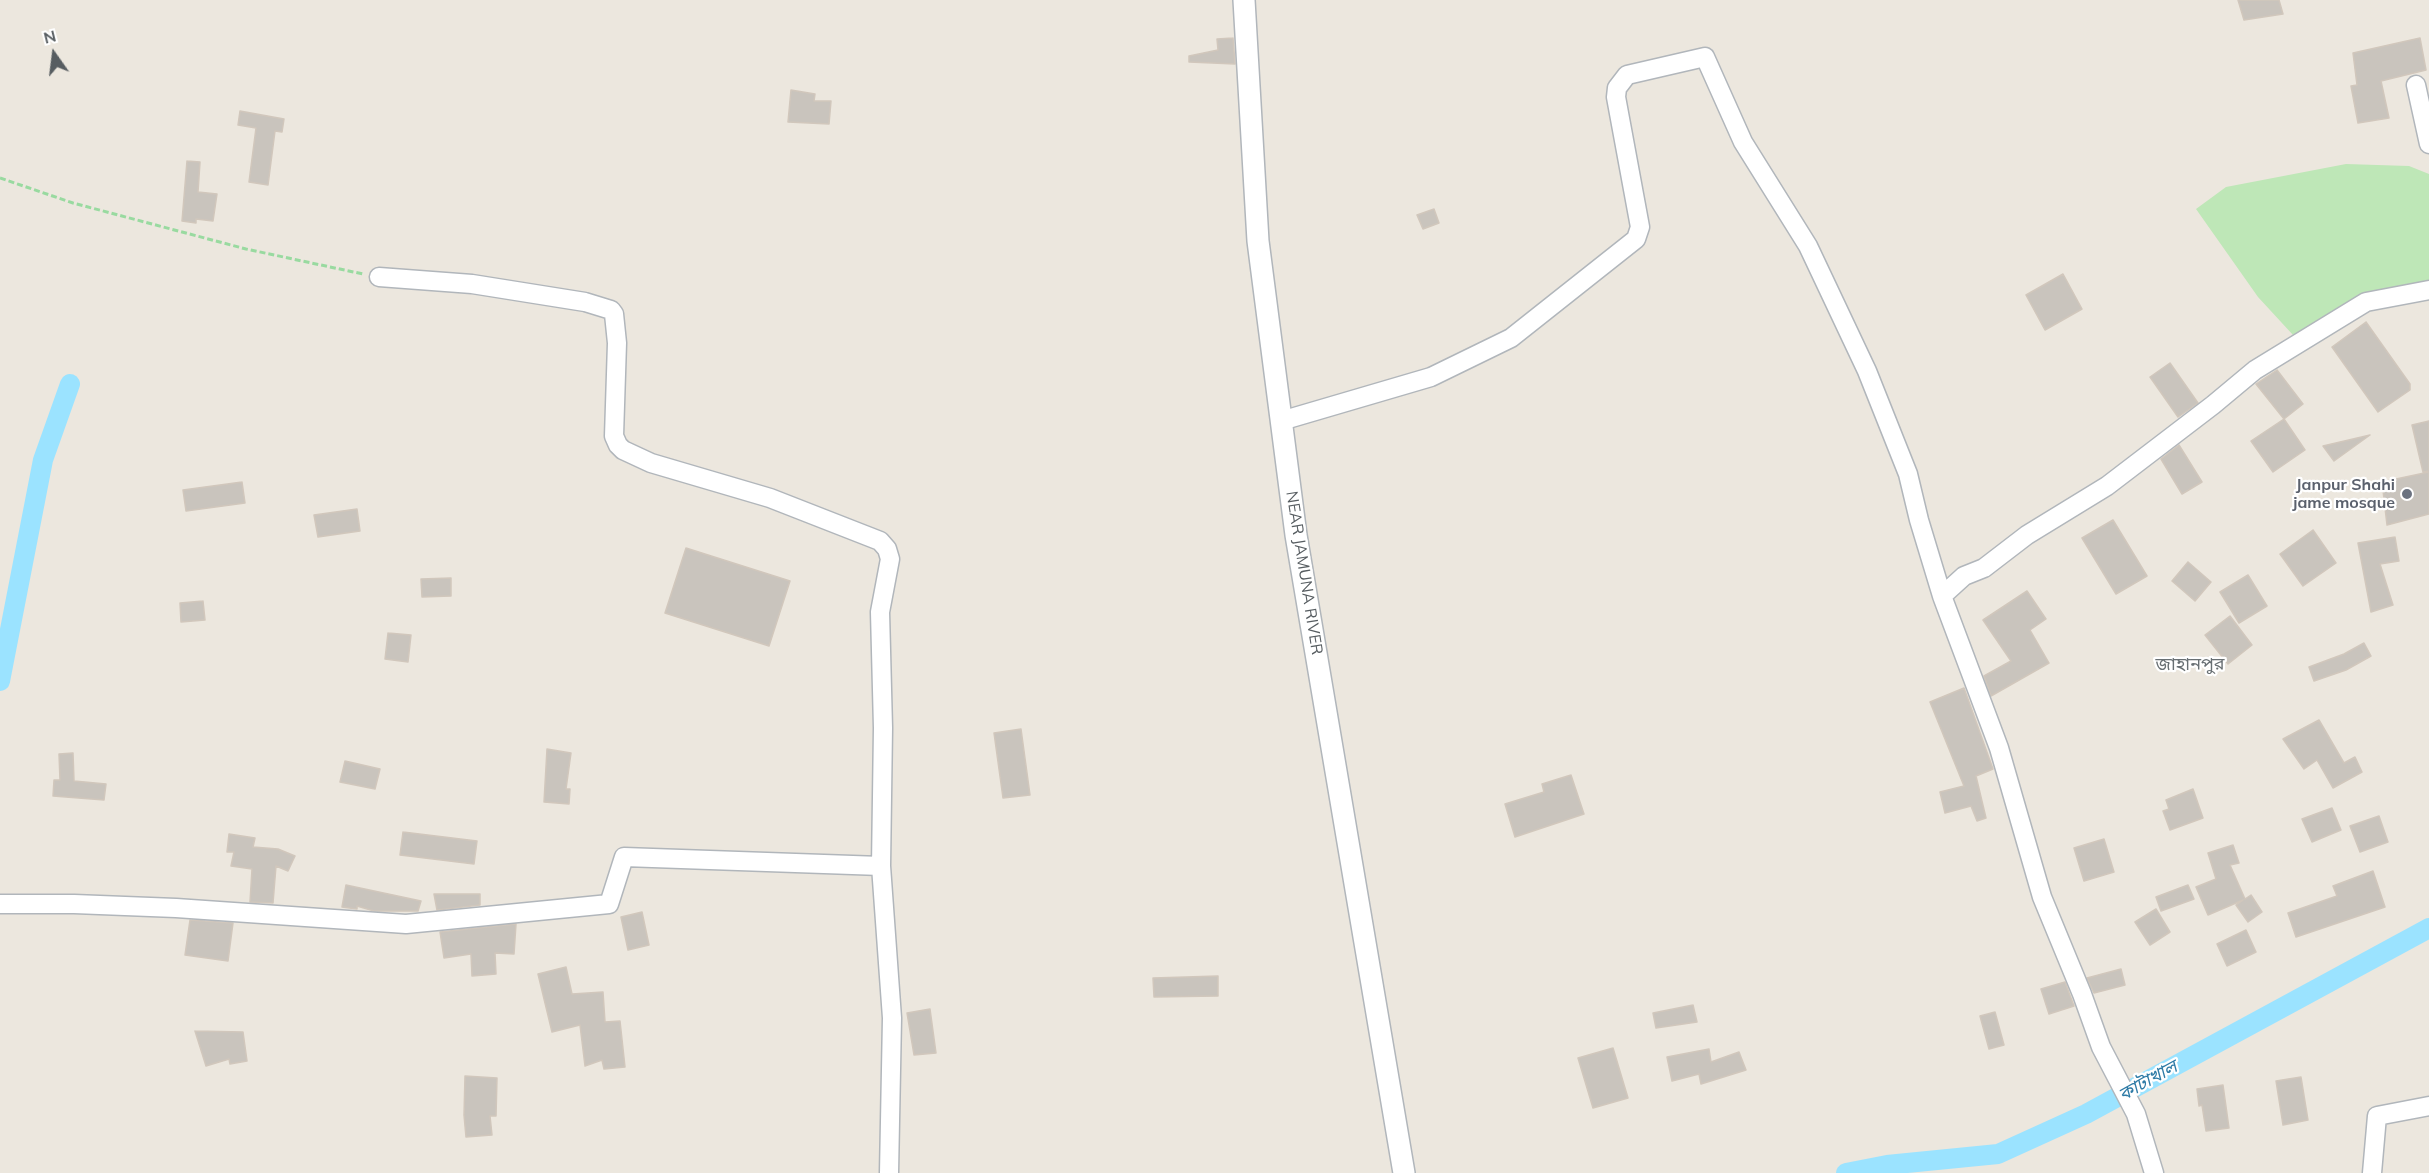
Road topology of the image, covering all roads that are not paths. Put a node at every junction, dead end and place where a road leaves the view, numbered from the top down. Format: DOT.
graph roads {
  1 [pos="1244,0"];
  2 [pos="2416,85"];
  3 [pos="2429,144"];
  4 [pos="379,277"];
  5 [pos="2429,290"];
  6 [pos="1281,421"];
  7 [pos="1942,596"];
  8 [pos="881,866"];
  9 [pos="0,904"];
  10 [pos="2429,1106"];
  11 [pos="889,1173"];
  12 [pos="1404,1173"];
  13 [pos="2154,1173"];
  14 [pos="2372,1173"];
  1 -- 6 [label="street, NEAR JAMUNA RIVER"];
  2 -- 3 [label="street"];
  4 -- 8 [label="street"];
  5 -- 7 [label="street"];
  6 -- 7 [label="street"];
  6 -- 12 [label="street, NEAR JAMUNA RIVER"];
  7 -- 13 [label="street"];
  8 -- 9 [label="street"];
  8 -- 11 [label="street"];
  10 -- 14 [label="street"];
}
